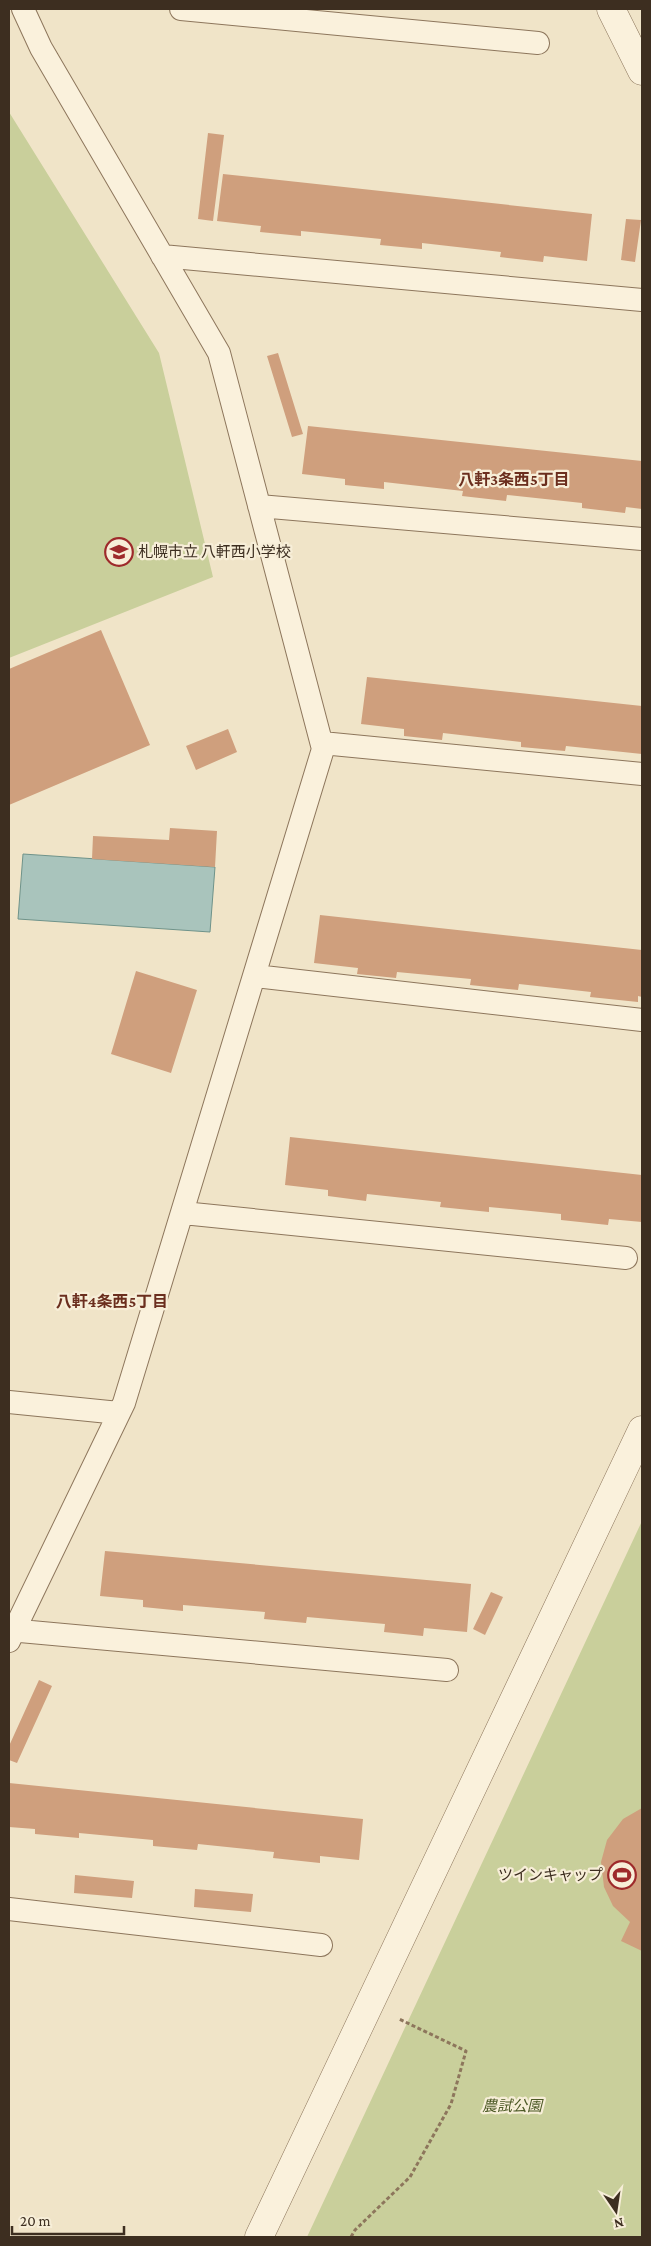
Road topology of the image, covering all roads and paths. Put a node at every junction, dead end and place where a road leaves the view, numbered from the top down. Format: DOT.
graph roads {
  1 [pos="23,9"];
  2 [pos="180,9"];
  3 [pos="611,9"];
  4 [pos="538,43"];
  5 [pos="642,71"];
  6 [pos="162,256"];
  7 [pos="642,300"];
  8 [pos="260,506"];
  9 [pos="642,539"];
  10 [pos="322,743"];
  11 [pos="642,774"];
  12 [pos="255,976"];
  13 [pos="642,1020"];
  14 [pos="183,1213"];
  15 [pos="626,1258"];
  16 [pos="9,1402"];
  17 [pos="119,1413"];
  18 [pos="642,1430"];
  19 [pos="10,1634"];
  20 [pos="447,1670"];
  21 [pos="9,1909"];
  22 [pos="321,1945"];
  23 [pos="396,2017"];
  24 [pos="258,2237"];
  25 [pos="351,2237"];
  1 -- 6 [label="lane"];
  2 -- 4 [label="lane"];
  3 -- 5 [label="street"];
  6 -- 7 [label="lane"];
  6 -- 8 [label="lane"];
  8 -- 9 [label="lane"];
  8 -- 10 [label="lane"];
  10 -- 11 [label="lane"];
  10 -- 12 [label="lane"];
  12 -- 13 [label="lane"];
  12 -- 14 [label="lane"];
  14 -- 15 [label="lane"];
  14 -- 17 [label="lane"];
  16 -- 17 [label="lane"];
  17 -- 19 [label="lane"];
  18 -- 24 [label="street"];
  19 -- 20 [label="lane"];
  21 -- 22 [label="lane"];
  23 -- 25 [label="path"];
}
